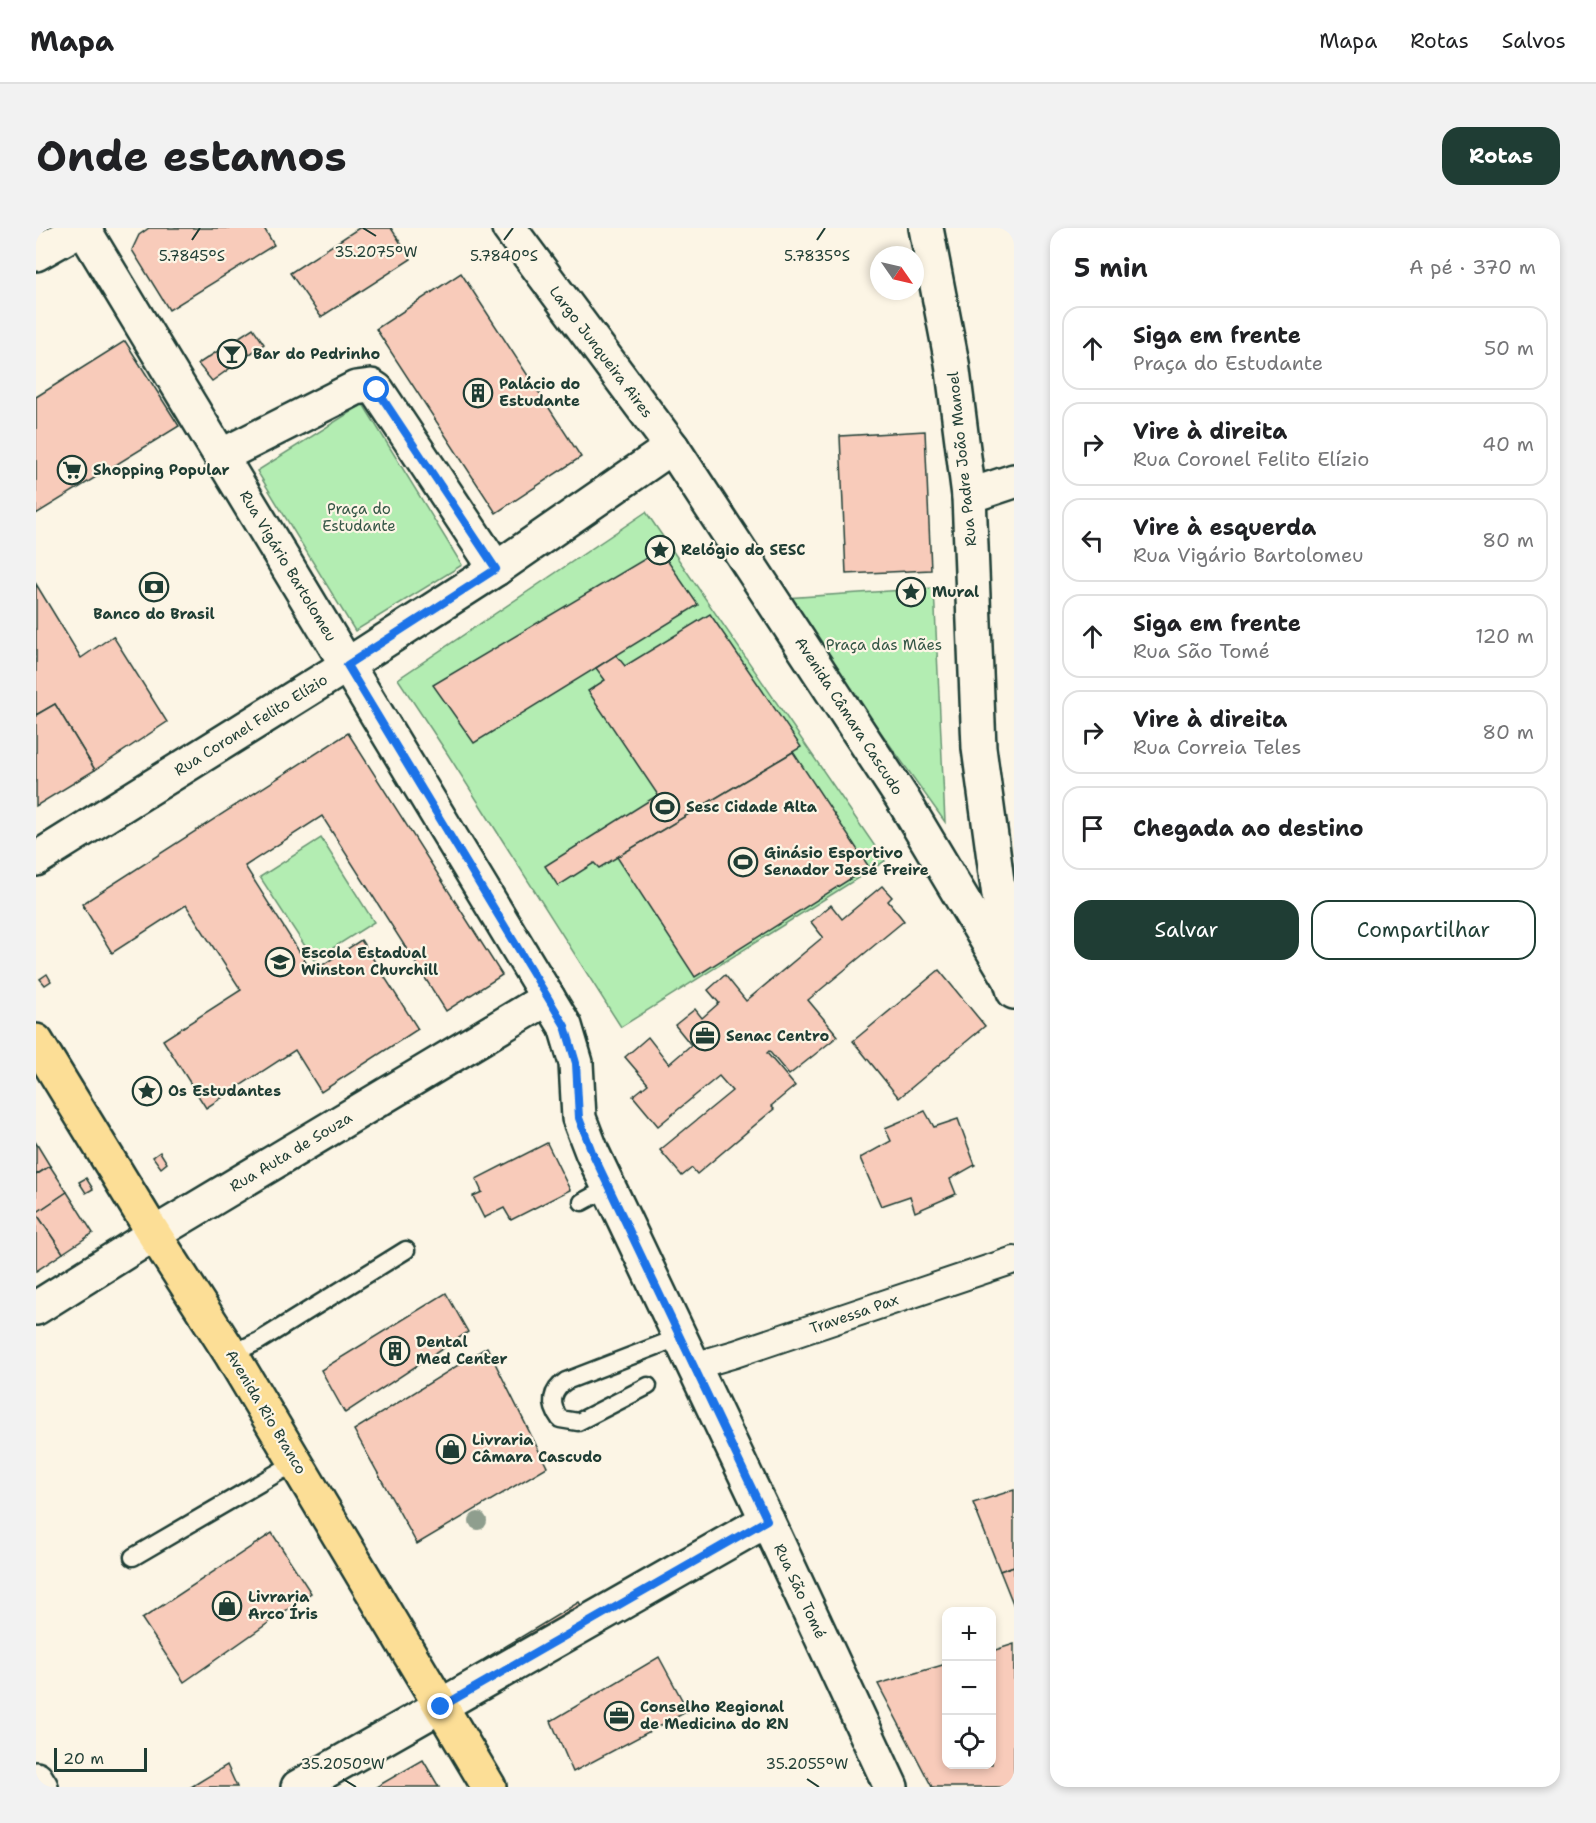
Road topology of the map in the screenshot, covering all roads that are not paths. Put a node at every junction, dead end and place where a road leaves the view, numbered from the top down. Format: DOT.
graph roads {
  1 [pos="82,228"];
  2 [pos="509,228"];
  3 [pos="926,228"];
  4 [pos="36,254"];
  5 [pos="672,447"];
  6 [pos="221,456"];
  7 [pos="1014,481"];
  8 [pos="969,496"];
  9 [pos="496,569"];
  10 [pos="347,665"];
  11 [pos="36,859"];
  12 [pos="1012,985"];
  13 [pos="548,998"];
  14 [pos="36,1041"];
  15 [pos="154,1234"];
  16 [pos="406,1250"];
  17 [pos="1014,1260"];
  18 [pos="36,1308"];
  19 [pos="680,1337"];
  20 [pos="231,1354"];
  21 [pos="694,1366"];
  22 [pos="648,1386"];
  23 [pos="296,1462"];
  24 [pos="767,1520"];
  25 [pos="133,1557"];
  26 [pos="441,1707"];
  27 [pos="36,1779"];
  28 [pos="40,1787"];
  29 [pos="298,1787"];
  30 [pos="489,1787"];
  31 [pos="891,1787"];
  1 -- 4 [label="street"];
  1 -- 6 [label="street, Rua Vigário Bartolomeu"];
  2 -- 5 [label="street, Largo Junqueira Aires"];
  3 -- 8 [label="street, Rua Padre João Manoel"];
  5 -- 9 [label="street, Rua Coronel Felito Elízio"];
  5 -- 12 [label="street, Avenida Câmara Cascudo"];
  6 -- 9 [label="street"];
  6 -- 10 [label="street, Rua Vigário Bartolomeu"];
  7 -- 8 [label="street"];
  8 -- 12 [label="street, Rua Padre João Manoel"];
  9 -- 10 [label="street, Rua Coronel Felito Elízio"];
  10 -- 11 [label="street, Rua Coronel Felito Elízio"];
  10 -- 13 [label="street, Rua Vigário Bartolomeu"];
  13 -- 15 [label="street, Rua Auta de Souza"];
  13 -- 19 [label="street, Rua São Tomé"];
  14 -- 15 [label="main road, Avenida Rio Branco"];
  15 -- 18 [label="street, Rua Auta de Souza"];
  15 -- 20 [label="main road, Avenida Rio Branco"];
  16 -- 20 [label="lane"];
  17 -- 21 [label="street, Travessa Pax"];
  19 -- 21 [label="street, Rua São Tomé"];
  19 -- 22 [label="lane"];
  20 -- 23 [label="main road, Avenida Rio Branco"];
  21 -- 24 [label="street, Rua São Tomé"];
  23 -- 25 [label="lane"];
  23 -- 26 [label="main road, Avenida Rio Branco"];
  24 -- 26 [label="street"];
  24 -- 31 [label="street, Rua São Tomé"];
  26 -- 29 [label="street"];
  26 -- 30 [label="main road, Avenida Rio Branco"];
  27 -- 28 [label="street"];
}
